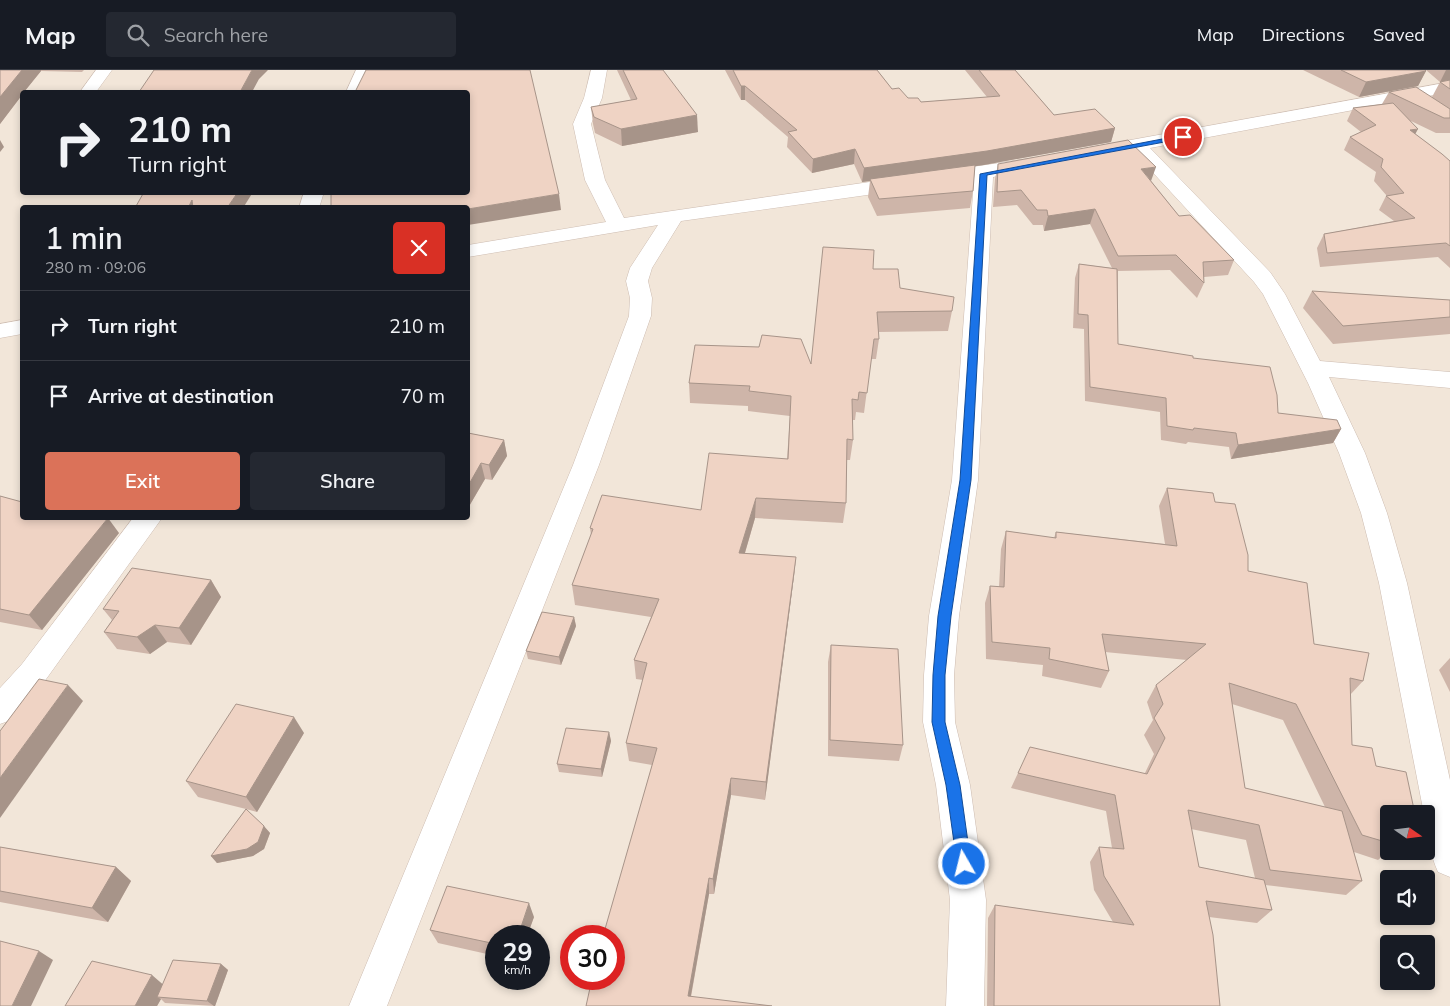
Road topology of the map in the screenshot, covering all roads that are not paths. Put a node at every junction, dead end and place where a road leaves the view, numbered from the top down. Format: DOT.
graph roads {
  1 [pos="104,70"];
  2 [pos="364,70"];
  3 [pos="599,70"];
  4 [pos="1421,76"];
  5 [pos="1442,88"];
  6 [pos="89,90"];
  7 [pos="355,90"];
  8 [pos="1412,94"];
  9 [pos="1435,110"];
  10 [pos="1137,145"];
  11 [pos="1084,154"];
  12 [pos="1048,161"];
  13 [pos="984,174"];
  14 [pos="674,216"];
  15 [pos="617,224"];
  16 [pos="470,251"];
  17 [pos="20,327"];
  18 [pos="0,331"];
  19 [pos="1312,368"];
  20 [pos="1450,380"];
  21 [pos="147,520"];
  22 [pos="0,710"];
  23 [pos="1450,860"];
  24 [pos="368,1006"];
  25 [pos="964,1006"];
  1 -- 6 [label="street"];
  2 -- 7 [label="street"];
  3 -- 15 [label="street"];
  4 -- 5 [label="street"];
  5 -- 8 [label="street"];
  8 -- 9 [label="street"];
  8 -- 10 [label="street"];
  10 -- 11 [label="street"];
  10 -- 19 [label="street"];
  12 -- 13 [label="street"];
  13 -- 14 [label="street"];
  13 -- 25 [label="street"];
  14 -- 15 [label="street"];
  14 -- 24 [label="street"];
  15 -- 16 [label="street"];
  17 -- 18 [label="street"];
  19 -- 20 [label="street"];
  19 -- 23 [label="street"];
  21 -- 22 [label="street"];
}
